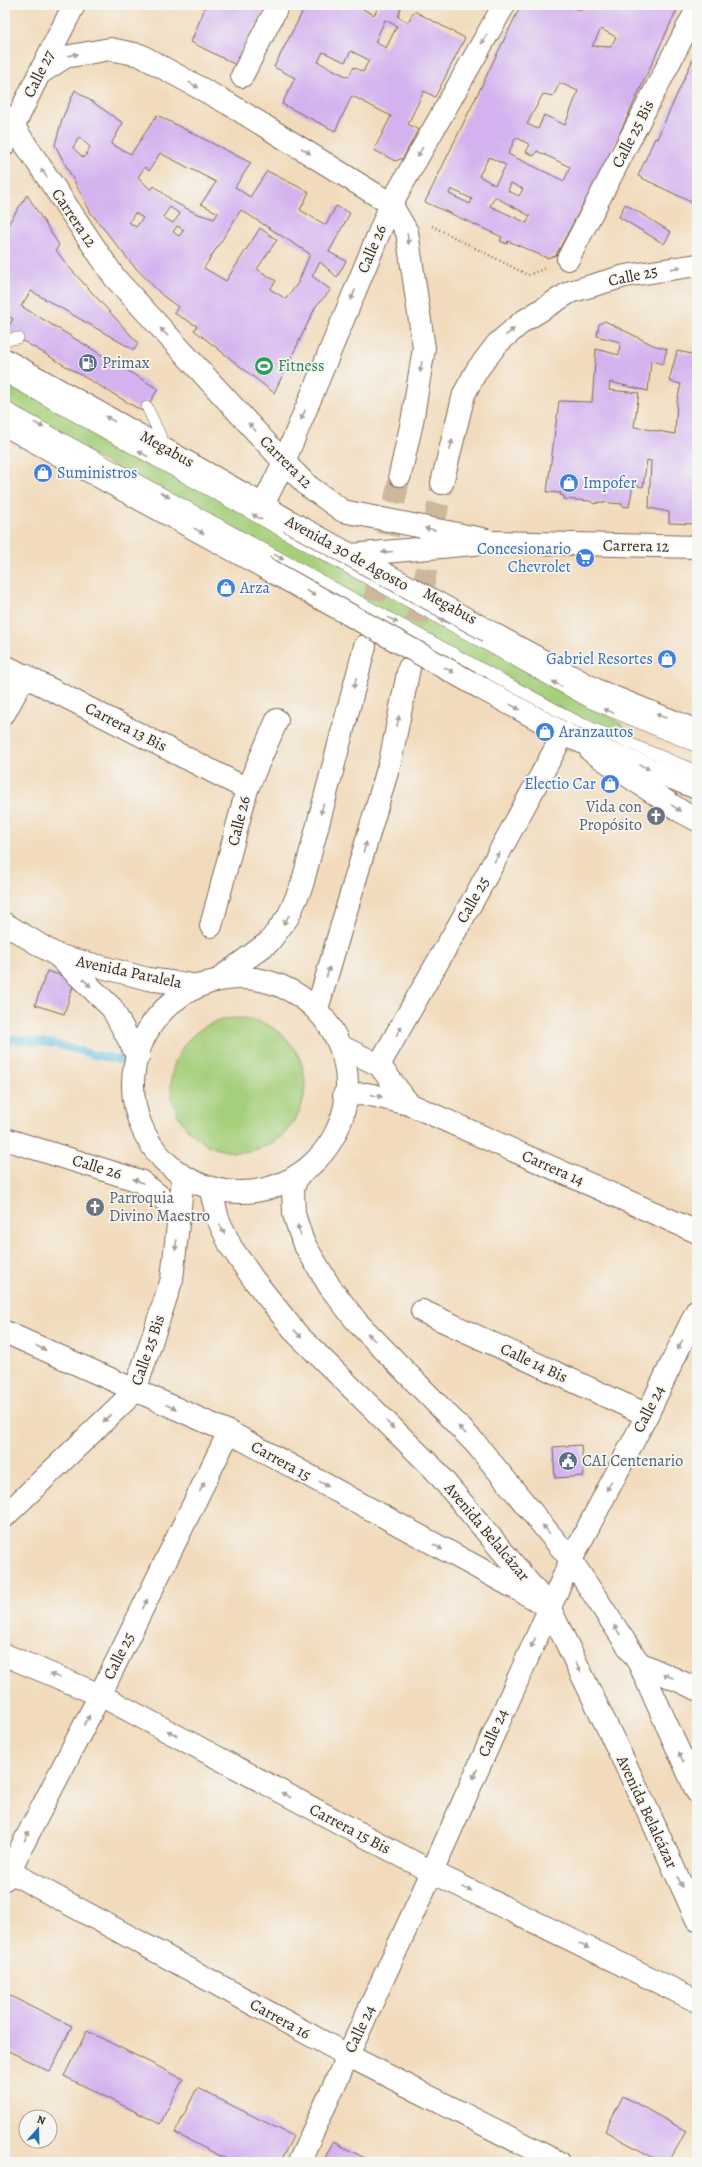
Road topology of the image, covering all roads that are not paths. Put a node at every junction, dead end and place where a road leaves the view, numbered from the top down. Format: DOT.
graph roads {
  1 [pos="74,5"];
  2 [pos="278,5"];
  3 [pos="504,5"];
  4 [pos="697,9"];
  5 [pos="39,74"];
  6 [pos="242,76"];
  7 [pos="8,129"];
  8 [pos="391,204"];
  9 [pos="568,259"];
  10 [pos="697,265"];
  11 [pos="18,338"];
  12 [pos="5,340"];
  13 [pos="5,360"];
  14 [pos="5,377"];
  15 [pos="5,407"];
  16 [pos="147,407"];
  17 [pos="5,425"];
  18 [pos="168,452"];
  19 [pos="284,462"];
  20 [pos="400,475"];
  21 [pos="442,483"];
  22 [pos="263,505"];
  23 [pos="496,542"];
  24 [pos="697,547"];
  25 [pos="351,555"];
  26 [pos="365,646"];
  27 [pos="5,666"];
  28 [pos="409,668"];
  29 [pos="24,675"];
  30 [pos="5,712"];
  31 [pos="277,720"];
  32 [pos="697,731"];
  33 [pos="569,736"];
  34 [pos="697,747"];
  35 [pos="697,771"];
  36 [pos="697,788"];
  37 [pos="247,789"];
  38 [pos="697,820"];
  39 [pos="5,924"];
  40 [pos="211,926"];
  41 [pos="58,956"];
  42 [pos="223,976"];
  43 [pos="199,986"];
  44 [pos="318,1009"];
  45 [pos="344,1048"];
  46 [pos="138,1057"];
  47 [pos="379,1065"];
  48 [pos="344,1095"];
  49 [pos="409,1104"];
  50 [pos="5,1138"];
  51 [pos="298,1175"];
  52 [pos="183,1179"];
  53 [pos="211,1191"];
  54 [pos="180,1212"];
  55 [pos="697,1232"];
  56 [pos="697,1310"];
  57 [pos="422,1311"];
  58 [pos="5,1332"];
  59 [pos="136,1391"];
  60 [pos="646,1415"];
  61 [pos="229,1432"];
  62 [pos="5,1516"];
  63 [pos="570,1560"];
  64 [pos="549,1607"];
  65 [pos="5,1655"];
  66 [pos="639,1663"];
  67 [pos="697,1689"];
  68 [pos="100,1695"];
  69 [pos="697,1792"];
  70 [pos="432,1872"];
  71 [pos="6,1873"];
  72 [pos="697,1920"];
  73 [pos="697,2001"];
  74 [pos="347,2056"];
  75 [pos="300,2162"];
  76 [pos="558,2162"];
  1 -- 5 [label="street, Calle 27"];
  2 -- 6 [label="street"];
  3 -- 8 [label="street, Calle 26, one-way"];
  4 -- 9 [label="street, Calle 25 Bis"];
  5 -- 7 [label="street, Calle 27"];
  5 -- 8 [label="street, one-way"];
  19 -- 7 [label="street, Carrera 12, one-way"];
  8 -- 19 [label="street, Calle 26, one-way"];
  8 -- 20 [label="street, one-way"];
  21 -- 10 [label="street, Calle 25, one-way"];
  11 -- 12 [label="lane"];
  18 -- 13 [label="street, Avenida 30 de Agosto, one-way"];
  34 -- 14 [label="lane, Megabus, one-way"];
  15 -- 35 [label="lane, one-way"];
  16 -- 18 [label="lane"];
  17 -- 33 [label="street, one-way, bridge"];
  18 -- 22 [label="street, Avenida 30 de Agosto"];
  19 -- 22 [label="street, Calle 26"];
  23 -- 19 [label="street, Carrera 12, one-way, bridge"];
  22 -- 25 [label="street, Avenida 30 de Agosto, bridge"];
  23 -- 24 [label="street, Carrera 12"];
  23 -- 25 [label="street, one-way, bridge"];
  32 -- 25 [label="street, Avenida 30 de Agosto, one-way, bridge"];
  26 -- 42 [label="street, one-way"];
  27 -- 29 [label="street, Carrera 13 Bis"];
  44 -- 28 [label="street, one-way"];
  29 -- 30 [label="street"];
  29 -- 37 [label="street, Carrera 13 Bis"];
  31 -- 37 [label="street, Calle 26"];
  33 -- 36 [label="street, one-way"];
  33 -- 38 [label="street, one-way"];
  47 -- 33 [label="street, Calle 25, one-way"];
  37 -- 40 [label="street, Calle 26"];
  39 -- 41 [label="street, Avenida Paralela"];
  41 -- 43 [label="street, Avenida Paralela"];
  41 -- 46 [label="street, Avenida Paralela, one-way"];
  42 -- 43 [label="street"];
  42 -- 44 [label="street"];
  43 -- 46 [label="street"];
  44 -- 45 [label="street"];
  45 -- 47 [label="street, Carrera 14"];
  45 -- 48 [label="street"];
  46 -- 52 [label="street"];
  47 -- 49 [label="street, Carrera 14"];
  48 -- 49 [label="street, Carrera 14, one-way"];
  48 -- 51 [label="street"];
  49 -- 55 [label="street, Carrera 14"];
  54 -- 50 [label="street, Calle 26, one-way"];
  51 -- 53 [label="street"];
  63 -- 51 [label="street, one-way"];
  52 -- 53 [label="street"];
  52 -- 54 [label="street, Calle 25 Bis"];
  53 -- 64 [label="street, Avenida Belalcázar, one-way"];
  54 -- 59 [label="street, Calle 25 Bis, one-way"];
  56 -- 60 [label="street, Calle 24, one-way"];
  57 -- 60 [label="street, Calle 14 Bis"];
  58 -- 59 [label="street, Carrera 15, one-way"];
  59 -- 61 [label="street, Carrera 15, one-way"];
  59 -- 62 [label="street, Calle 25 Bis, one-way"];
  60 -- 63 [label="street, Calle 24, one-way"];
  61 -- 64 [label="street, Carrera 15, one-way"];
  68 -- 61 [label="street, Calle 25, one-way"];
  63 -- 64 [label="street, Calle 24"];
  66 -- 63 [label="street, one-way"];
  64 -- 70 [label="street, Calle 24, one-way"];
  64 -- 72 [label="street, Avenida Belalcázar, one-way"];
  68 -- 65 [label="street, Carrera 15 Bis, one-way"];
  67 -- 66 [label="street, one-way"];
  69 -- 66 [label="street, one-way"];
  70 -- 68 [label="street, Carrera 15 Bis, one-way"];
  71 -- 68 [label="street, Calle 25, one-way"];
  70 -- 73 [label="street, Carrera 15 Bis, one-way"];
  70 -- 74 [label="street, Calle 24"];
  71 -- 74 [label="street, Carrera 16"];
  74 -- 75 [label="street, Calle 24"];
  74 -- 76 [label="street, Carrera 16"];
}
